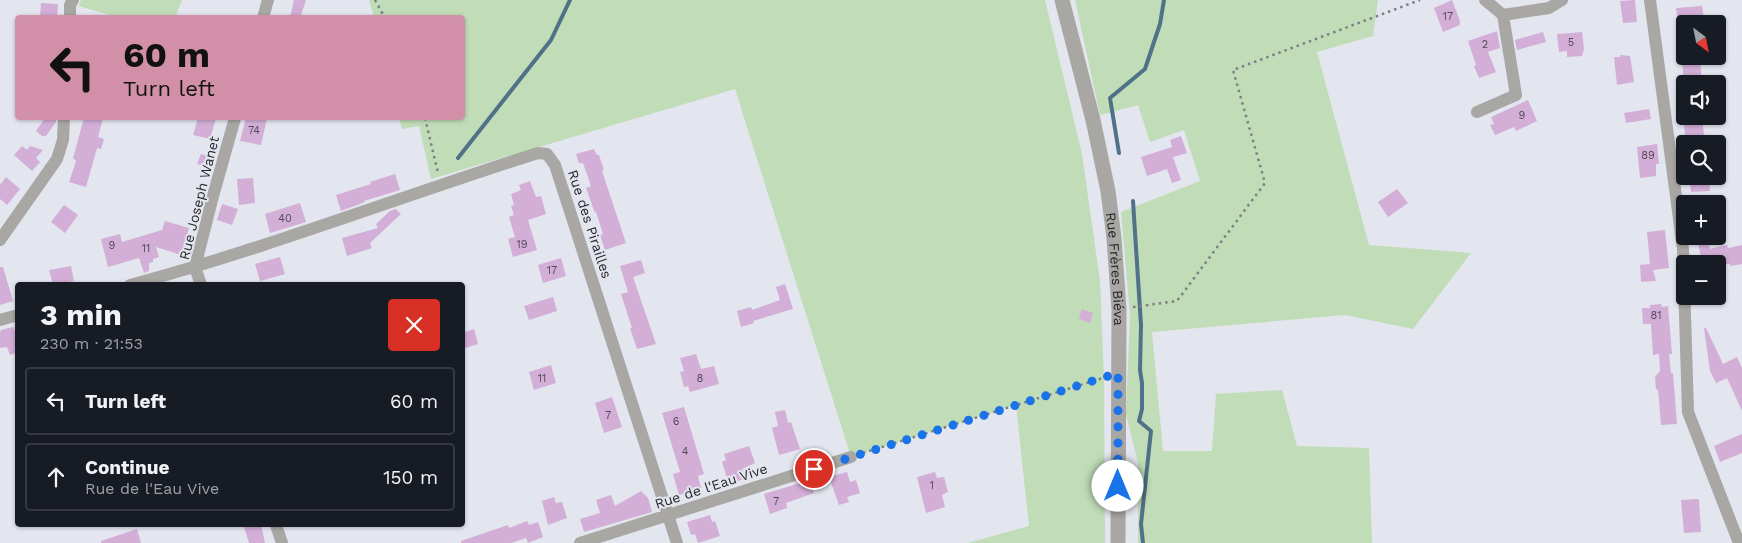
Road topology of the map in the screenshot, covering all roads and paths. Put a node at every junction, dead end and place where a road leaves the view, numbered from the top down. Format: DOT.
graph roads {
  1 [pos="73,0"];
  2 [pos="268,0"];
  3 [pos="376,0"];
  4 [pos="1062,0"];
  5 [pos="1420,0"];
  6 [pos="1486,0"];
  7 [pos="1562,0"];
  8 [pos="1650,0"];
  9 [pos="70,15"];
  10 [pos="264,15"];
  11 [pos="384,15"];
  12 [pos="1503,16"];
  13 [pos="1477,112"];
  14 [pos="64,120"];
  15 [pos="234,120"];
  16 [pos="425,120"];
  17 [pos="440,184"];
  18 [pos="0,240"];
  19 [pos="195,267"];
  20 [pos="141,282"];
  21 [pos="200,282"];
  22 [pos="1136,306"];
  23 [pos="15,317"];
  24 [pos="0,320"];
  25 [pos="1118,373"];
  26 [pos="851,457"];
  27 [pos="667,515"];
  28 [pos="277,527"];
  29 [pos="282,543"];
  30 [pos="580,543"];
  31 [pos="676,543"];
  32 [pos="1118,543"];
  33 [pos="1739,543"];
  1 -- 9 [label="street"];
  2 -- 10 [label="street"];
  3 -- 11 [label="path"];
  4 -- 25 [label="street, Rue Frères Biéva"];
  5 -- 22 [label="path"];
  6 -- 12 [label="street"];
  7 -- 12 [label="street"];
  8 -- 33 [label="street"];
  12 -- 13 [label="street"];
  14 -- 18 [label="street"];
  15 -- 19 [label="street, Rue Joseph Wanet"];
  16 -- 17 [label="path"];
  17 -- 19 [label="street, Rue des Pirailles"];
  17 -- 27 [label="street, Rue des Pirailles"];
  19 -- 20 [label="street, Rue des Pirailles"];
  19 -- 21 [label="street, Rue Joseph Wanet"];
  23 -- 24 [label="street"];
  25 -- 26 [label="path"];
  25 -- 32 [label="street, Rue Frères Biéva"];
  26 -- 27 [label="street, Rue de l'Eau Vive"];
  27 -- 30 [label="street, Rue de l'Eau Vive"];
  27 -- 31 [label="street, Rue des Pirailles"];
  28 -- 29 [label="street"];
}
